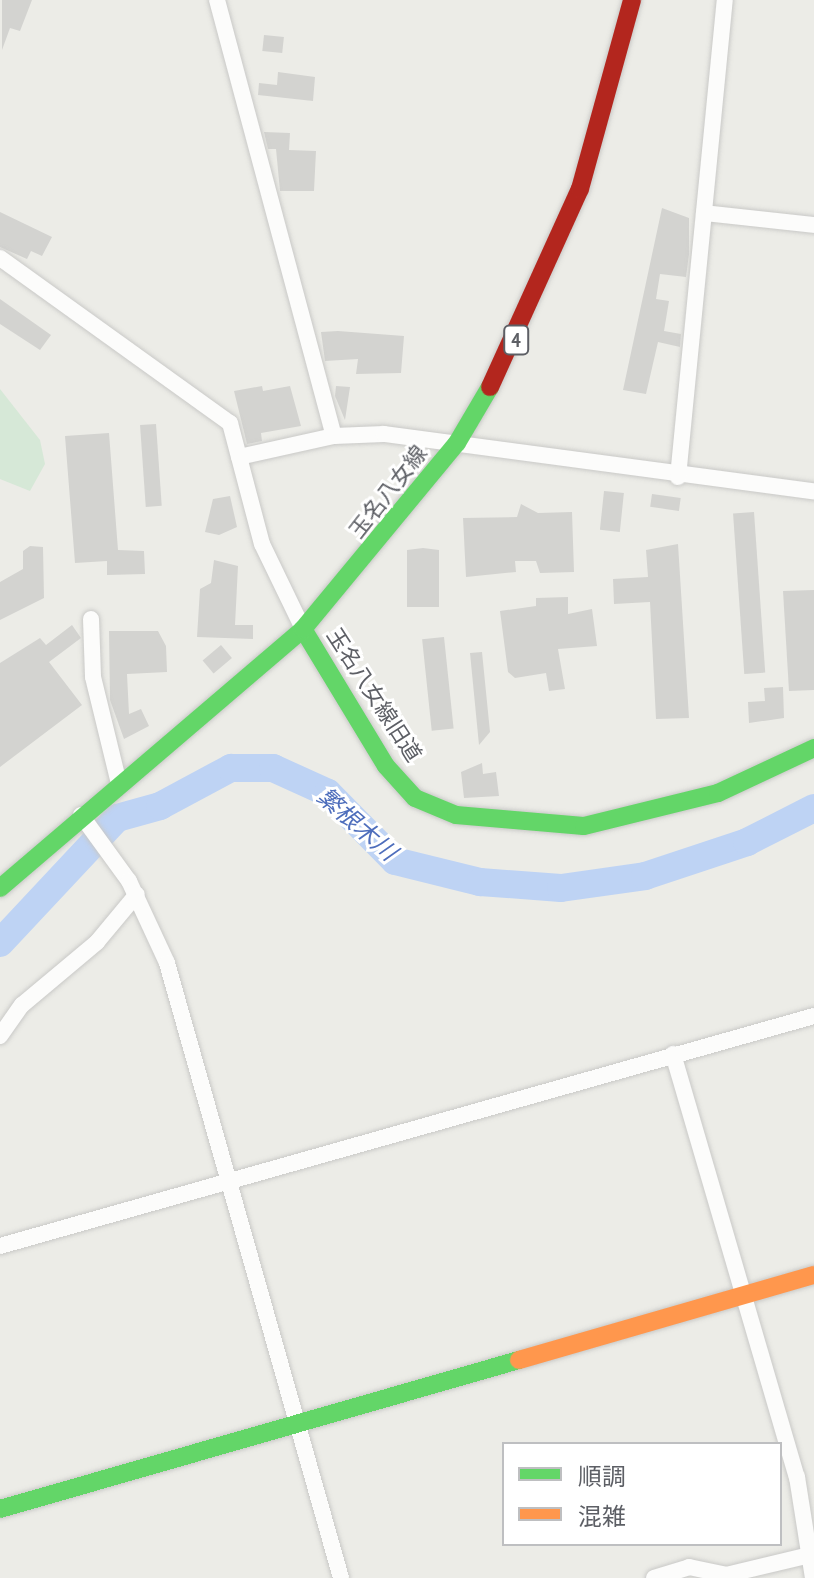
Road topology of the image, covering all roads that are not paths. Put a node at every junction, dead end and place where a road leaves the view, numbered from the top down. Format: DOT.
graph roads {
  1 [pos="217,0"];
  2 [pos="632,0"];
  3 [pos="725,0"];
  4 [pos="704,213"];
  5 [pos="814,225"];
  6 [pos="0,258"];
  7 [pos="334,436"];
  8 [pos="457,443"];
  9 [pos="239,457"];
  10 [pos="678,477"];
  11 [pos="814,491"];
  12 [pos="91,619"];
  13 [pos="303,629"];
  14 [pos="814,748"];
  15 [pos="119,784"];
  16 [pos="85,822"];
  17 [pos="3,878"];
  18 [pos="133,888"];
  19 [pos="814,1016"];
  20 [pos="0,1036"];
  21 [pos="673,1054"];
  22 [pos="227,1179"];
  23 [pos="0,1246"];
  24 [pos="814,1275"];
  25 [pos="743,1295"];
  26 [pos="296,1424"];
  27 [pos="0,1509"];
  28 [pos="813,1554"];
  29 [pos="341,1578"];
  30 [pos="654,1578"];
  31 [pos="813,1578"];
  1 -- 7 [label="street"];
  2 -- 8 [label="street, 玉名八女線 / 4"];
  3 -- 4 [label="street"];
  4 -- 5 [label="street"];
  4 -- 10 [label="street"];
  6 -- 9 [label="street"];
  7 -- 8 [label="street"];
  7 -- 9 [label="street"];
  8 -- 10 [label="street"];
  8 -- 13 [label="street, 玉名八女線 / 4"];
  9 -- 13 [label="street"];
  10 -- 11 [label="street"];
  12 -- 15 [label="street"];
  13 -- 14 [label="street, 玉名八女線旧道"];
  13 -- 15 [label="street, 玉名八女線 / 4"];
  15 -- 16 [label="street, 玉名八女線 / 4"];
  16 -- 17 [label="street, 玉名八女線 / 4"];
  16 -- 18 [label="street"];
  18 -- 20 [label="street"];
  18 -- 22 [label="street"];
  19 -- 21 [label="street"];
  21 -- 22 [label="street"];
  21 -- 25 [label="street"];
  22 -- 23 [label="street"];
  22 -- 26 [label="street"];
  24 -- 25 [label="street"];
  25 -- 26 [label="street"];
  25 -- 28 [label="street"];
  26 -- 27 [label="street"];
  26 -- 29 [label="street"];
  28 -- 30 [label="street"];
  28 -- 31 [label="street"];
}
